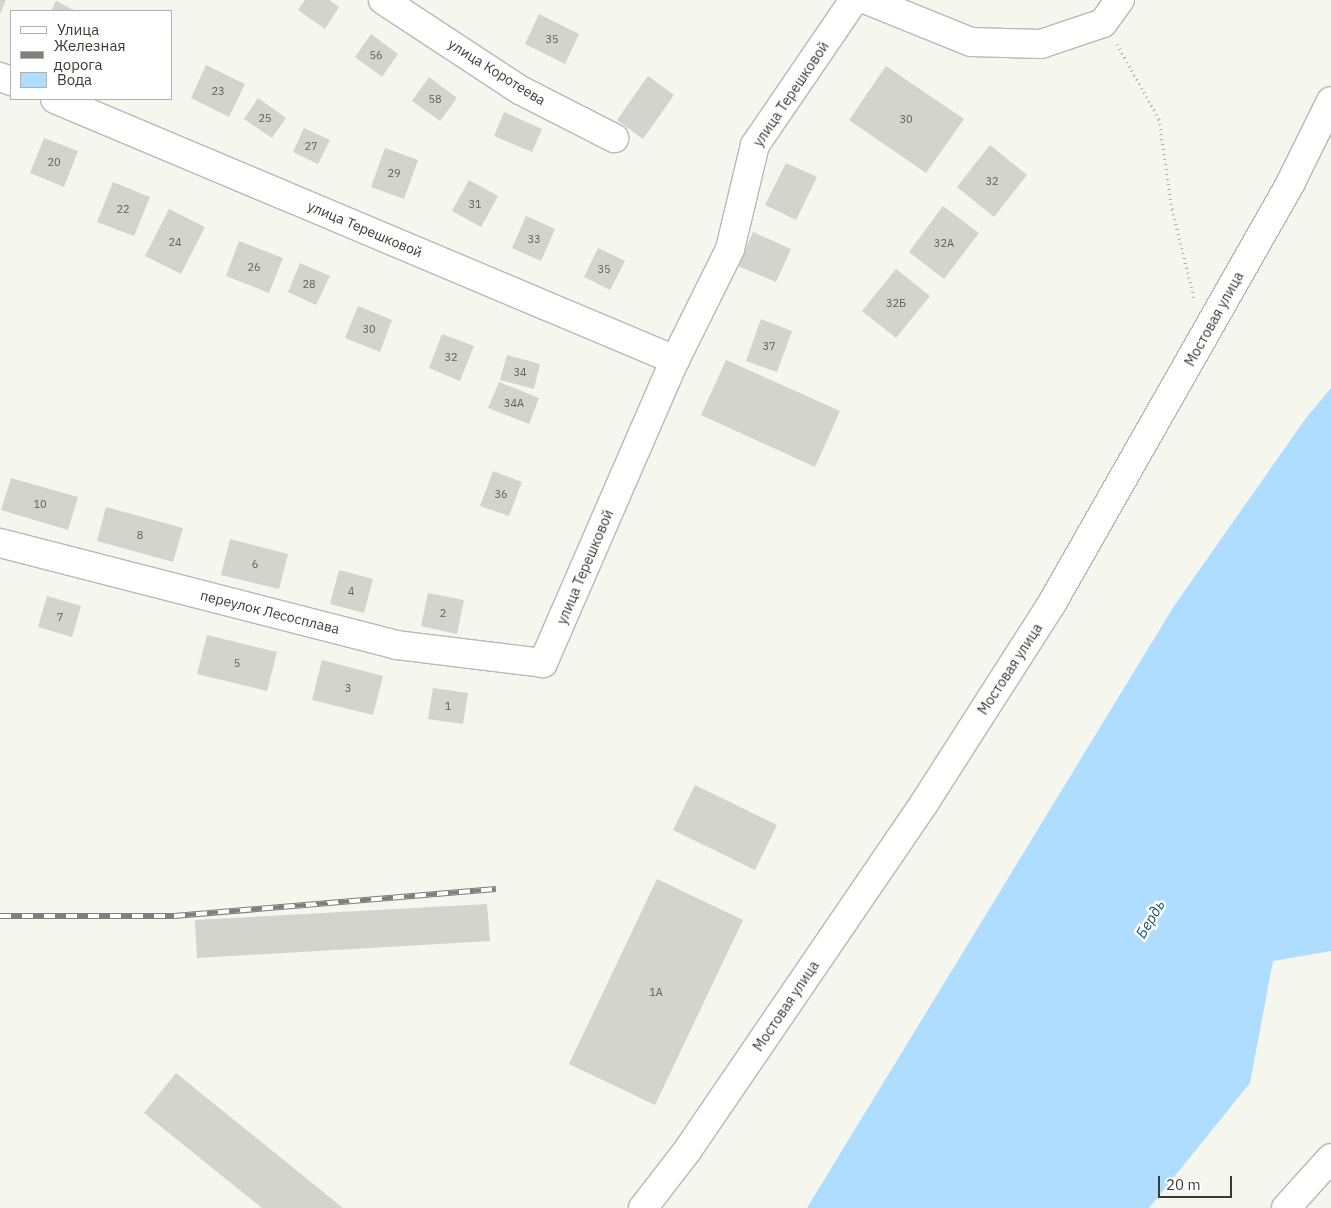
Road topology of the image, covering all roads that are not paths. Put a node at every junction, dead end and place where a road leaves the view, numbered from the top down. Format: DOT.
graph roads {
  1 [pos="383,0"];
  2 [pos="854,0"];
  3 [pos="867,0"];
  4 [pos="1120,0"];
  5 [pos="57,100"];
  6 [pos="1331,101"];
  7 [pos="614,138"];
  8 [pos="675,360"];
  9 [pos="0,543"];
  10 [pos="543,663"];
  11 [pos="1331,1158"];
  12 [pos="643,1208"];
  13 [pos="1286,1208"];
  1 -- 7 [label="street, улица Коротеева"];
  2 -- 8 [label="street, улица Терешковой"];
  3 -- 4 [label="street"];
  5 -- 8 [label="street, улица Терешковой"];
  6 -- 12 [label="street, Мостовая улица"];
  8 -- 10 [label="street, улица Терешковой"];
  9 -- 10 [label="street, переулок Лесосплава"];
  11 -- 13 [label="street"];
}
